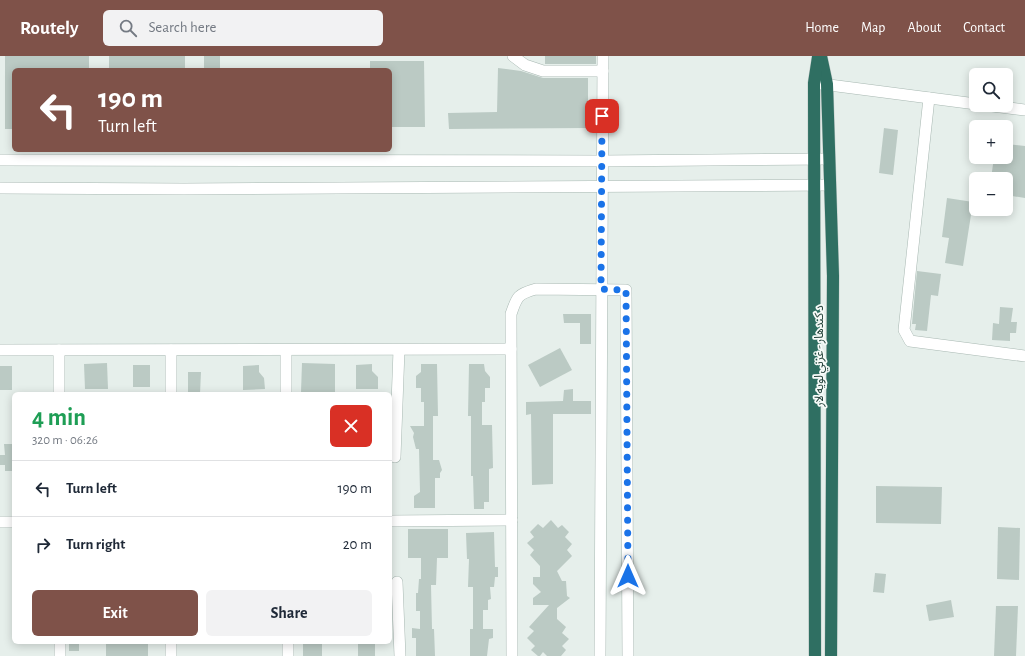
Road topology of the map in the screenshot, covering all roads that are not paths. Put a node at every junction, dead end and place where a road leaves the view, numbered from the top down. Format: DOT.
graph roads {
  1 [pos="513,56"];
  2 [pos="603,56"];
  3 [pos="819,56"];
  4 [pos="603,71"];
  5 [pos="814,83"];
  6 [pos="827,84"];
  7 [pos="929,98"];
  8 [pos="969,103"];
  9 [pos="1013,109"];
  10 [pos="1025,110"];
  11 [pos="814,159"];
  12 [pos="829,159"];
  13 [pos="0,160"];
  14 [pos="602,161"];
  15 [pos="814,185"];
  16 [pos="830,185"];
  17 [pos="602,187"];
  18 [pos="0,188"];
  19 [pos="601,289"];
  20 [pos="511,349"];
  21 [pos="0,350"];
  22 [pos="59,350"];
  23 [pos="171,350"];
  24 [pos="286,350"];
  25 [pos="398,350"];
  26 [pos="1025,356"];
  27 [pos="59,392"];
  28 [pos="171,392"];
  29 [pos="286,392"];
  30 [pos="395,457"];
  31 [pos="512,520"];
  32 [pos="0,522"];
  33 [pos="12,522"];
  34 [pos="392,522"];
  35 [pos="397,582"];
  36 [pos="60,644"];
  37 [pos="171,644"];
  38 [pos="288,644"];
  39 [pos="60,656"];
  40 [pos="171,656"];
  41 [pos="288,656"];
  42 [pos="400,656"];
  43 [pos="512,656"];
  44 [pos="600,656"];
  45 [pos="628,656"];
  46 [pos="815,656"];
  47 [pos="831,656"];
  1 -- 4 [label="street"];
  2 -- 4 [label="street"];
  3 -- 5 [label="highway, د کندهار - غزني لويه لار"];
  3 -- 6 [label="highway, د کندهار - غزني لويه لار"];
  4 -- 14 [label="street"];
  5 -- 6 [label="street"];
  5 -- 11 [label="highway, د کندهار - غزني لويه لار"];
  6 -- 7 [label="street"];
  6 -- 12 [label="highway, د کندهار - غزني لويه لار"];
  7 -- 8 [label="street"];
  7 -- 26 [label="street"];
  9 -- 10 [label="street"];
  11 -- 12 [label="street"];
  11 -- 14 [label="street"];
  11 -- 15 [label="highway, د کندهار - غزني لويه لار"];
  12 -- 16 [label="highway, د کندهار - غزني لويه لار"];
  13 -- 14 [label="street"];
  14 -- 17 [label="street"];
  15 -- 16 [label="street"];
  15 -- 17 [label="street"];
  15 -- 46 [label="highway, د کندهار - غزني لويه لار"];
  16 -- 47 [label="highway, د کندهار - غزني لويه لار"];
  17 -- 18 [label="street"];
  17 -- 19 [label="street"];
  19 -- 20 [label="street"];
  19 -- 44 [label="street"];
  19 -- 45 [label="street"];
  20 -- 25 [label="street"];
  20 -- 31 [label="street"];
  21 -- 22 [label="street"];
  22 -- 23 [label="street"];
  22 -- 27 [label="street"];
  23 -- 24 [label="street"];
  23 -- 28 [label="street"];
  24 -- 25 [label="street"];
  24 -- 29 [label="street"];
  25 -- 30 [label="street"];
  31 -- 34 [label="street"];
  31 -- 43 [label="street"];
  32 -- 33 [label="street"];
  35 -- 42 [label="street"];
  36 -- 39 [label="street"];
  37 -- 40 [label="street"];
  38 -- 41 [label="street"];
}
